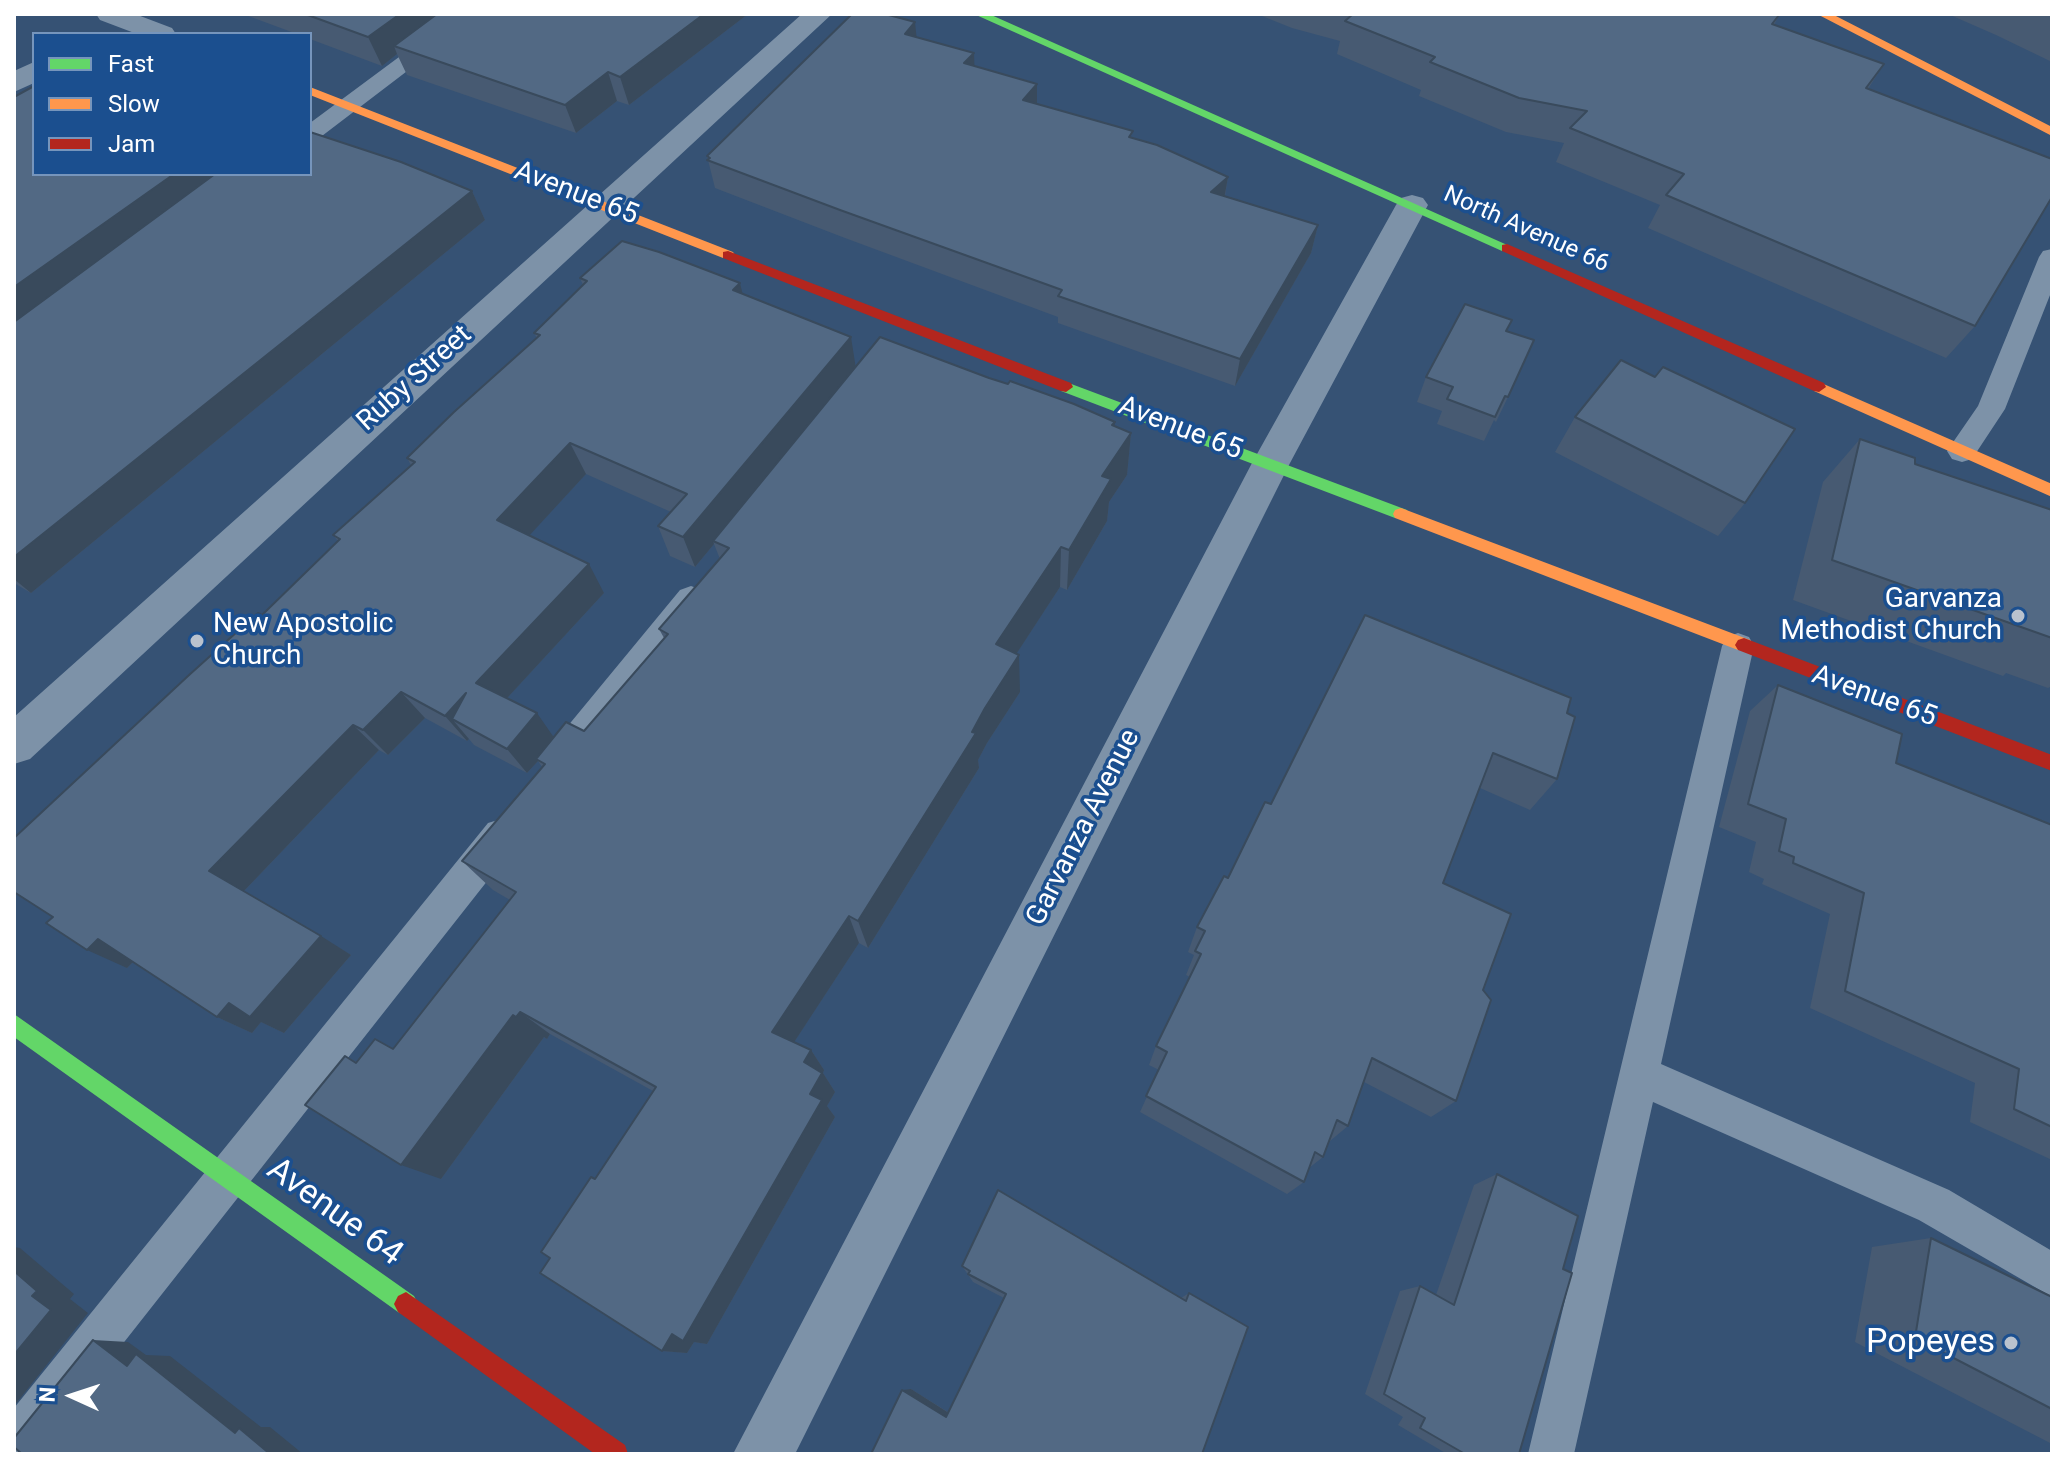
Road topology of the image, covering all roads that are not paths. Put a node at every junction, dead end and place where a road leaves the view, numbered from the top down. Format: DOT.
graph roads {
  1 [pos="471,14"];
  2 [pos="818,14"];
  3 [pos="980,14"];
  4 [pos="1823,14"];
  5 [pos="120,15"];
  6 [pos="99,32"];
  7 [pos="158,32"];
  8 [pos="32,72"];
  9 [pos="14,83"];
  10 [pos="312,92"];
  11 [pos="349,106"];
  12 [pos="2052,132"];
  13 [pos="312,133"];
  14 [pos="1412,205"];
  15 [pos="605,206"];
  16 [pos="2052,257"];
  17 [pos="1962,451"];
  18 [pos="1271,463"];
  19 [pos="2052,491"];
  20 [pos="712,573"];
  21 [pos="1738,646"];
  22 [pos="14,745"];
  23 [pos="2052,763"];
  24 [pos="554,770"];
  25 [pos="524,807"];
  26 [pos="14,1024"];
  27 [pos="1639,1075"];
  28 [pos="227,1176"];
  29 [pos="2052,1275"];
  30 [pos="14,1445"];
  31 [pos="616,1454"];
  32 [pos="763,1454"];
  33 [pos="1551,1454"];
  1 -- 11 [label="lane"];
  2 -- 15 [label="street, Ruby Street"];
  3 -- 14 [label="street, North Avenue 66"];
  4 -- 12 [label="street"];
  5 -- 6 [label="street"];
  5 -- 7 [label="street"];
  8 -- 9 [label="street"];
  10 -- 11 [label="street, Avenue 65"];
  11 -- 13 [label="lane"];
  11 -- 15 [label="street, Avenue 65"];
  14 -- 17 [label="street, North Avenue 66"];
  14 -- 18 [label="street, Garvanza Avenue"];
  15 -- 18 [label="street, Avenue 65"];
  15 -- 22 [label="street, Ruby Street"];
  16 -- 17 [label="lane"];
  17 -- 19 [label="street, North Avenue 66"];
  18 -- 21 [label="street, Avenue 65"];
  18 -- 32 [label="street, Garvanza Avenue"];
  20 -- 24 [label="lane"];
  21 -- 23 [label="street, Avenue 65"];
  21 -- 27 [label="lane"];
  25 -- 28 [label="lane"];
  26 -- 28 [label="street, Avenue 64"];
  27 -- 29 [label="lane"];
  27 -- 33 [label="lane"];
  28 -- 30 [label="lane"];
  28 -- 31 [label="street, Avenue 64"];
}
